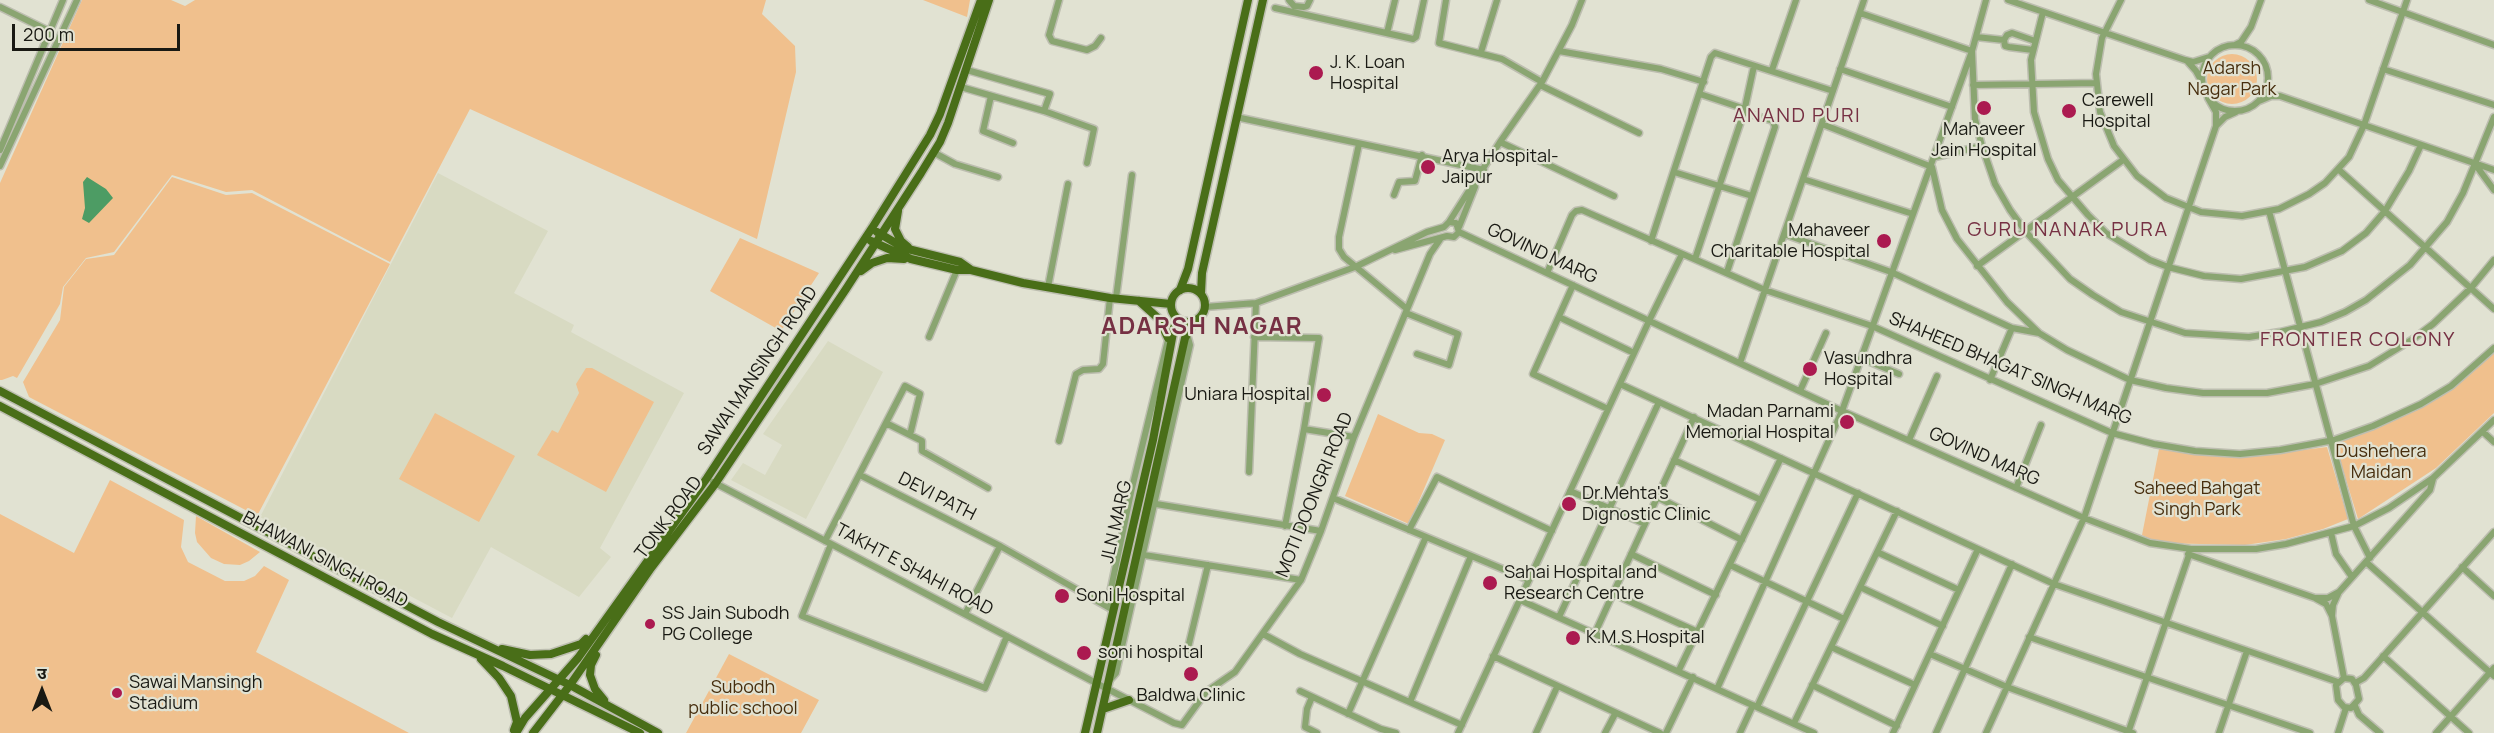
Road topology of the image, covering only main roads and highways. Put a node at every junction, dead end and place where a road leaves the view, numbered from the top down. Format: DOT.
graph roads {
  1 [pos="981,0"];
  2 [pos="989,0"];
  3 [pos="1248,0"];
  4 [pos="1263,0"];
  5 [pos="1234,64"];
  6 [pos="1248,67"];
  7 [pos="899,205"];
  8 [pos="872,228"];
  9 [pos="881,235"];
  10 [pos="866,238"];
  11 [pos="875,244"];
  12 [pos="912,255"];
  13 [pos="971,270"];
  14 [pos="852,280"];
  15 [pos="1180,290"];
  16 [pos="1201,293"];
  17 [pos="1139,301"];
  18 [pos="1171,304"];
  19 [pos="1176,317"];
  20 [pos="1195,320"];
  21 [pos="1171,335"];
  22 [pos="0,391"];
  23 [pos="0,406"];
  24 [pos="606,627"];
  25 [pos="487,647"];
  26 [pos="479,657"];
  27 [pos="560,680"];
  28 [pos="570,685"];
  29 [pos="552,690"];
  30 [pos="562,695"];
  31 [pos="1129,700"];
  32 [pos="609,705"];
  33 [pos="1102,709"];
  34 [pos="514,733"];
  35 [pos="533,733"];
  36 [pos="640,733"];
  37 [pos="658,733"];
  38 [pos="1085,733"];
  39 [pos="1097,733"];
  1 -- 8 [label="main road, SAWAI MANSINGH ROAD"];
  2 -- 7 [label="main road, TONK ROAD"];
  3 -- 5 [label="main road"];
  4 -- 6 [label="main road"];
  5 -- 6 [label="main road"];
  5 -- 15 [label="main road"];
  6 -- 16 [label="main road"];
  7 -- 9 [label="main road, TONK ROAD"];
  7 -- 12 [label="main road"];
  8 -- 9 [label="main road"];
  8 -- 10 [label="main road, SAWAI MANSINGH ROAD"];
  9 -- 11 [label="main road, TONK ROAD"];
  9 -- 12 [label="main road"];
  10 -- 11 [label="main road"];
  10 -- 24 [label="main road, SAWAI MANSINGH ROAD"];
  11 -- 12 [label="main road"];
  11 -- 14 [label="main road, TONK ROAD"];
  12 -- 13 [label="main road"];
  12 -- 13 [label="main road"];
  12 -- 14 [label="main road"];
  13 -- 17 [label="main road"];
  14 -- 24 [label="main road, TONK ROAD"];
  15 -- 16 [label="main road"];
  15 -- 18 [label="main road"];
  16 -- 20 [label="main road"];
  17 -- 18 [label="main road"];
  17 -- 21 [label="main road"];
  18 -- 19 [label="main road"];
  19 -- 20 [label="main road"];
  19 -- 21 [label="main road, JLN MARG"];
  20 -- 33 [label="main road, JLN MARG"];
  21 -- 38 [label="main road, JLN MARG"];
  22 -- 25 [label="main road"];
  23 -- 26 [label="main road, BHAWANI SINGH ROAD"];
  24 -- 25 [label="main road"];
  24 -- 27 [label="main road, SAWAI MANSINGH ROAD"];
  24 -- 28 [label="main road, TONK ROAD"];
  24 -- 32 [label="main road"];
  25 -- 27 [label="main road"];
  26 -- 29 [label="main road, BHAWANI SINGH ROAD"];
  26 -- 34 [label="main road"];
  27 -- 28 [label="main road"];
  27 -- 29 [label="main road, SAWAI MANSINGH ROAD"];
  28 -- 30 [label="main road, TONK ROAD"];
  28 -- 32 [label="main road"];
  29 -- 30 [label="main road, BHAWANI SINGH ROAD"];
  29 -- 34 [label="main road, SAWAI MANSINGH ROAD"];
  30 -- 35 [label="main road, TONK ROAD"];
  30 -- 36 [label="main road, BHAWANI SINGH ROAD"];
  31 -- 33 [label="main road"];
  32 -- 37 [label="main road"];
  33 -- 39 [label="main road, JLN MARG"];
}
